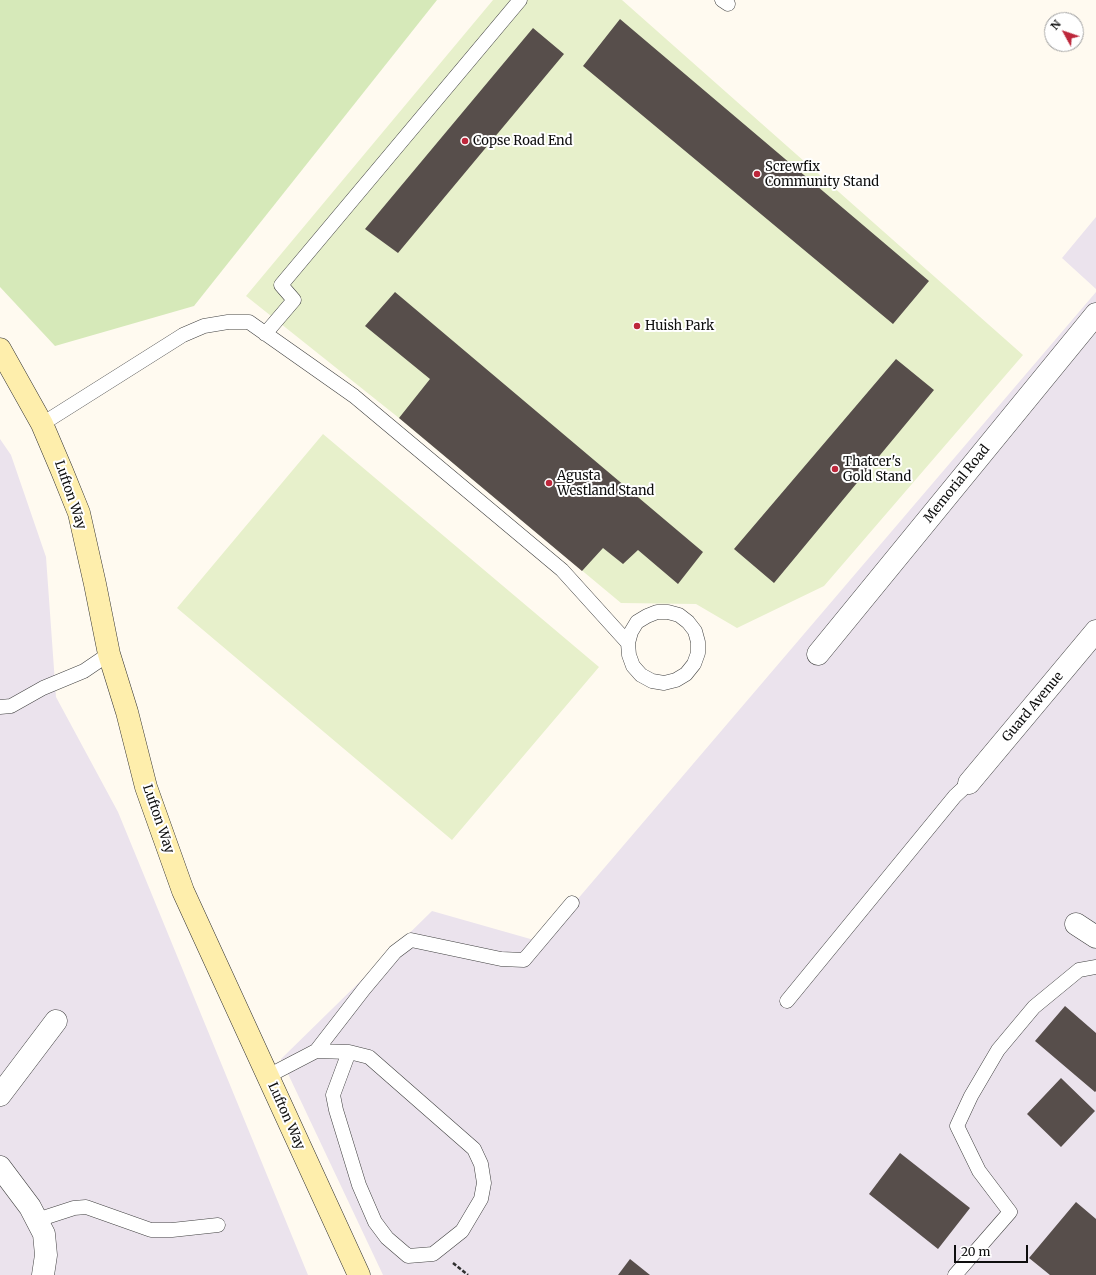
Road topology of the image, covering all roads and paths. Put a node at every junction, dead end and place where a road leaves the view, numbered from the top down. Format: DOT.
graph roads {
  1 [pos="520,0"];
  2 [pos="1096,314"];
  3 [pos="265,334"];
  4 [pos="0,349"];
  5 [pos="42,424"];
  6 [pos="1096,631"];
  7 [pos="628,643"];
  8 [pos="109,654"];
  9 [pos="818,654"];
  10 [pos="0,707"];
  11 [pos="970,783"];
  12 [pos="572,902"];
  13 [pos="1076,924"];
  14 [pos="1096,938"];
  15 [pos="1096,967"];
  16 [pos="787,1001"];
  17 [pos="56,1021"];
  18 [pos="316,1051"];
  19 [pos="349,1052"];
  20 [pos="268,1076"];
  21 [pos="0,1095"];
  22 [pos="0,1167"];
  23 [pos="37,1220"];
  24 [pos="218,1225"];
  25 [pos="42,1275"];
  26 [pos="359,1275"];
  27 [pos="955,1275"];
  1 -- 3 [label="lane"];
  2 -- 9 [label="street, Memorial Road"];
  3 -- 5 [label="lane"];
  3 -- 7 [label="lane"];
  4 -- 5 [label="street, Lufton Way"];
  5 -- 8 [label="street, Lufton Way"];
  6 -- 11 [label="street, Guard Avenue"];
  7 -- 7 [label="lane"];
  8 -- 10 [label="lane"];
  8 -- 20 [label="street, Lufton Way"];
  11 -- 16 [label="lane"];
  12 -- 18 [label="lane"];
  13 -- 14 [label="street"];
  15 -- 27 [label="lane"];
  17 -- 21 [label="street"];
  18 -- 19 [label="lane"];
  18 -- 20 [label="lane"];
  19 -- 19 [label="lane"];
  20 -- 26 [label="street, Lufton Way"];
  22 -- 23 [label="street"];
  23 -- 24 [label="lane"];
  23 -- 25 [label="street"];
}
